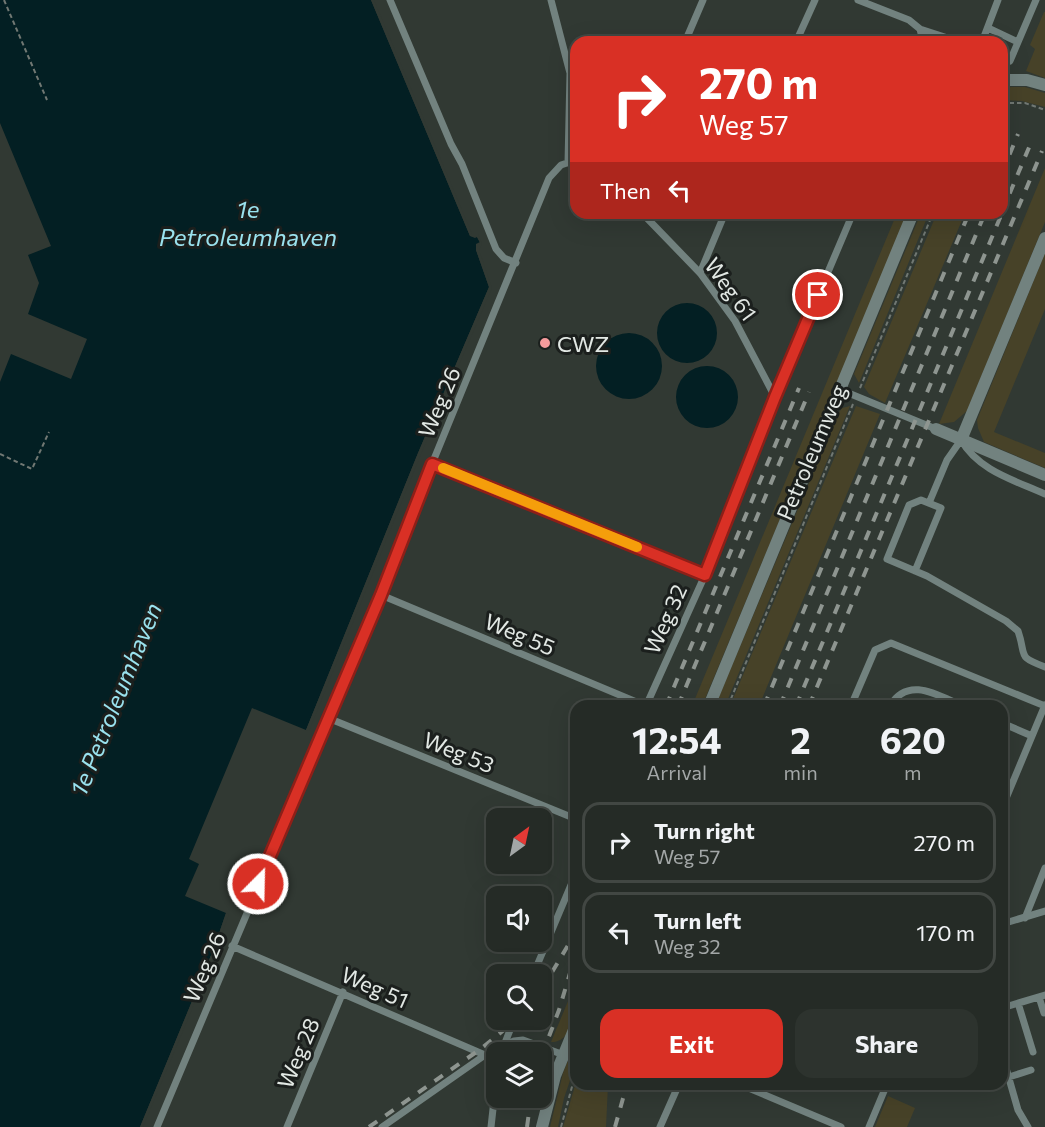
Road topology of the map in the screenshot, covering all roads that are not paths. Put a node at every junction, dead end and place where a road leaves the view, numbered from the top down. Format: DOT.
graph roads {
  1 [pos="390,0"];
  2 [pos="551,0"];
  3 [pos="703,0"];
  4 [pos="815,0"];
  5 [pos="858,0"];
  6 [pos="998,0"];
  7 [pos="1036,0"];
  8 [pos="988,28"];
  9 [pos="920,29"];
  10 [pos="688,36"];
  11 [pos="799,36"];
  12 [pos="921,36"];
  13 [pos="942,36"];
  14 [pos="985,36"];
  15 [pos="1005,36"];
  16 [pos="1008,37"];
  17 [pos="1018,42"];
  18 [pos="1010,61"];
  19 [pos="570,73"];
  20 [pos="1008,80"];
  21 [pos="1045,85"];
  22 [pos="570,163"];
  23 [pos="648,219"];
  24 [pos="722,219"];
  25 [pos="850,219"];
  26 [pos="911,219"];
  27 [pos="1045,238"];
  28 [pos="516,263"];
  29 [pos="700,273"];
  30 [pos="841,390"];
  31 [pos="775,397"];
  32 [pos="936,429"];
  33 [pos="962,440"];
  34 [pos="432,464"];
  35 [pos="1045,475"];
  36 [pos="1045,494"];
  37 [pos="929,503"];
  38 [pos="915,571"];
  39 [pos="705,575"];
  40 [pos="381,595"];
  41 [pos="1045,667"];
  42 [pos="632,700"];
  43 [pos="649,700"];
  44 [pos="712,700"];
  45 [pos="854,700"];
  46 [pos="895,700"];
  47 [pos="949,700"];
  48 [pos="1045,707"];
  49 [pos="328,718"];
  50 [pos="1008,726"];
  51 [pos="1032,736"];
  52 [pos="1008,794"];
  53 [pos="570,817"];
  54 [pos="1045,868"];
  55 [pos="570,887"];
  56 [pos="1045,911"];
  57 [pos="1024,918"];
  58 [pos="1008,922"];
  59 [pos="232,946"];
  60 [pos="538,964"];
  61 [pos="343,992"];
  62 [pos="1042,996"];
  63 [pos="1018,1003"];
  64 [pos="1008,1006"];
  65 [pos="1044,1013"];
  66 [pos="570,1040"];
  67 [pos="513,1042"];
  68 [pos="528,1042"];
  69 [pos="552,1051"];
  70 [pos="1033,1052"];
  71 [pos="484,1055"];
  72 [pos="564,1056"];
  73 [pos="1031,1070"];
  74 [pos="552,1075"];
  75 [pos="555,1076"];
  76 [pos="1008,1077"];
  77 [pos="676,1090"];
  78 [pos="753,1090"];
  79 [pos="884,1090"];
  80 [pos="493,1108"];
  81 [pos="157,1127"];
  82 [pos="287,1127"];
  83 [pos="382,1127"];
  84 [pos="491,1127"];
  85 [pos="542,1127"];
  86 [pos="660,1127"];
  87 [pos="841,1127"];
  88 [pos="869,1127"];
  89 [pos="1028,1127"];
  1 -- 28 [label="lane"];
  2 -- 19 [label="lane"];
  3 -- 10 [label="lane"];
  4 -- 11 [label="lane"];
  5 -- 9 [label="lane"];
  6 -- 8 [label="lane"];
  7 -- 17 [label="lane"];
  8 -- 14 [label="lane"];
  8 -- 15 [label="lane"];
  9 -- 12 [label="lane"];
  9 -- 13 [label="lane"];
  16 -- 17 [label="lane"];
  17 -- 18 [label="lane"];
  20 -- 21 [label="street"];
  22 -- 28 [label="lane, Weg 26"];
  23 -- 29 [label="lane, Weg 61"];
  24 -- 29 [label="lane"];
  25 -- 31 [label="lane, Weg 32"];
  26 -- 30 [label="street, Petroleumweg"];
  27 -- 33 [label="street"];
  28 -- 34 [label="lane, Weg 26"];
  29 -- 31 [label="lane, Weg 61"];
  30 -- 32 [label="lane"];
  30 -- 44 [label="street, Petroleumweg"];
  31 -- 39 [label="lane, Weg 32"];
  32 -- 33 [label="street"];
  33 -- 35 [label="street"];
  33 -- 36 [label="lane"];
  33 -- 37 [label="lane"];
  34 -- 39 [label="lane"];
  34 -- 40 [label="lane, Weg 26"];
  37 -- 38 [label="lane"];
  37 -- 38 [label="lane"];
  38 -- 41 [label="lane"];
  39 -- 43 [label="lane, Weg 32"];
  40 -- 42 [label="lane, Weg 55"];
  40 -- 49 [label="lane, Weg 26"];
  45 -- 48 [label="lane"];
  46 -- 47 [label="lane"];
  48 -- 51 [label="lane"];
  49 -- 53 [label="lane, Weg 53"];
  49 -- 59 [label="lane, Weg 26"];
  50 -- 51 [label="lane"];
  51 -- 52 [label="lane"];
  54 -- 57 [label="lane"];
  55 -- 60 [label="lane"];
  56 -- 57 [label="lane"];
  57 -- 58 [label="lane"];
  59 -- 61 [label="lane, Weg 51"];
  59 -- 81 [label="lane, Weg 26"];
  61 -- 71 [label="lane, Weg 51"];
  61 -- 82 [label="lane, Weg 28"];
  62 -- 63 [label="lane"];
  62 -- 65 [label="lane"];
  63 -- 64 [label="lane"];
  63 -- 70 [label="lane"];
  66 -- 72 [label="street"];
  67 -- 68 [label="lane"];
  69 -- 72 [label="lane"];
  71 -- 83 [label="lane"];
  72 -- 75 [label="street"];
  73 -- 76 [label="lane"];
  74 -- 75 [label="lane"];
  75 -- 85 [label="street"];
  76 -- 89 [label="lane"];
  77 -- 86 [label="lane"];
  78 -- 87 [label="lane"];
  79 -- 88 [label="lane"];
  80 -- 84 [label="lane"];
}
